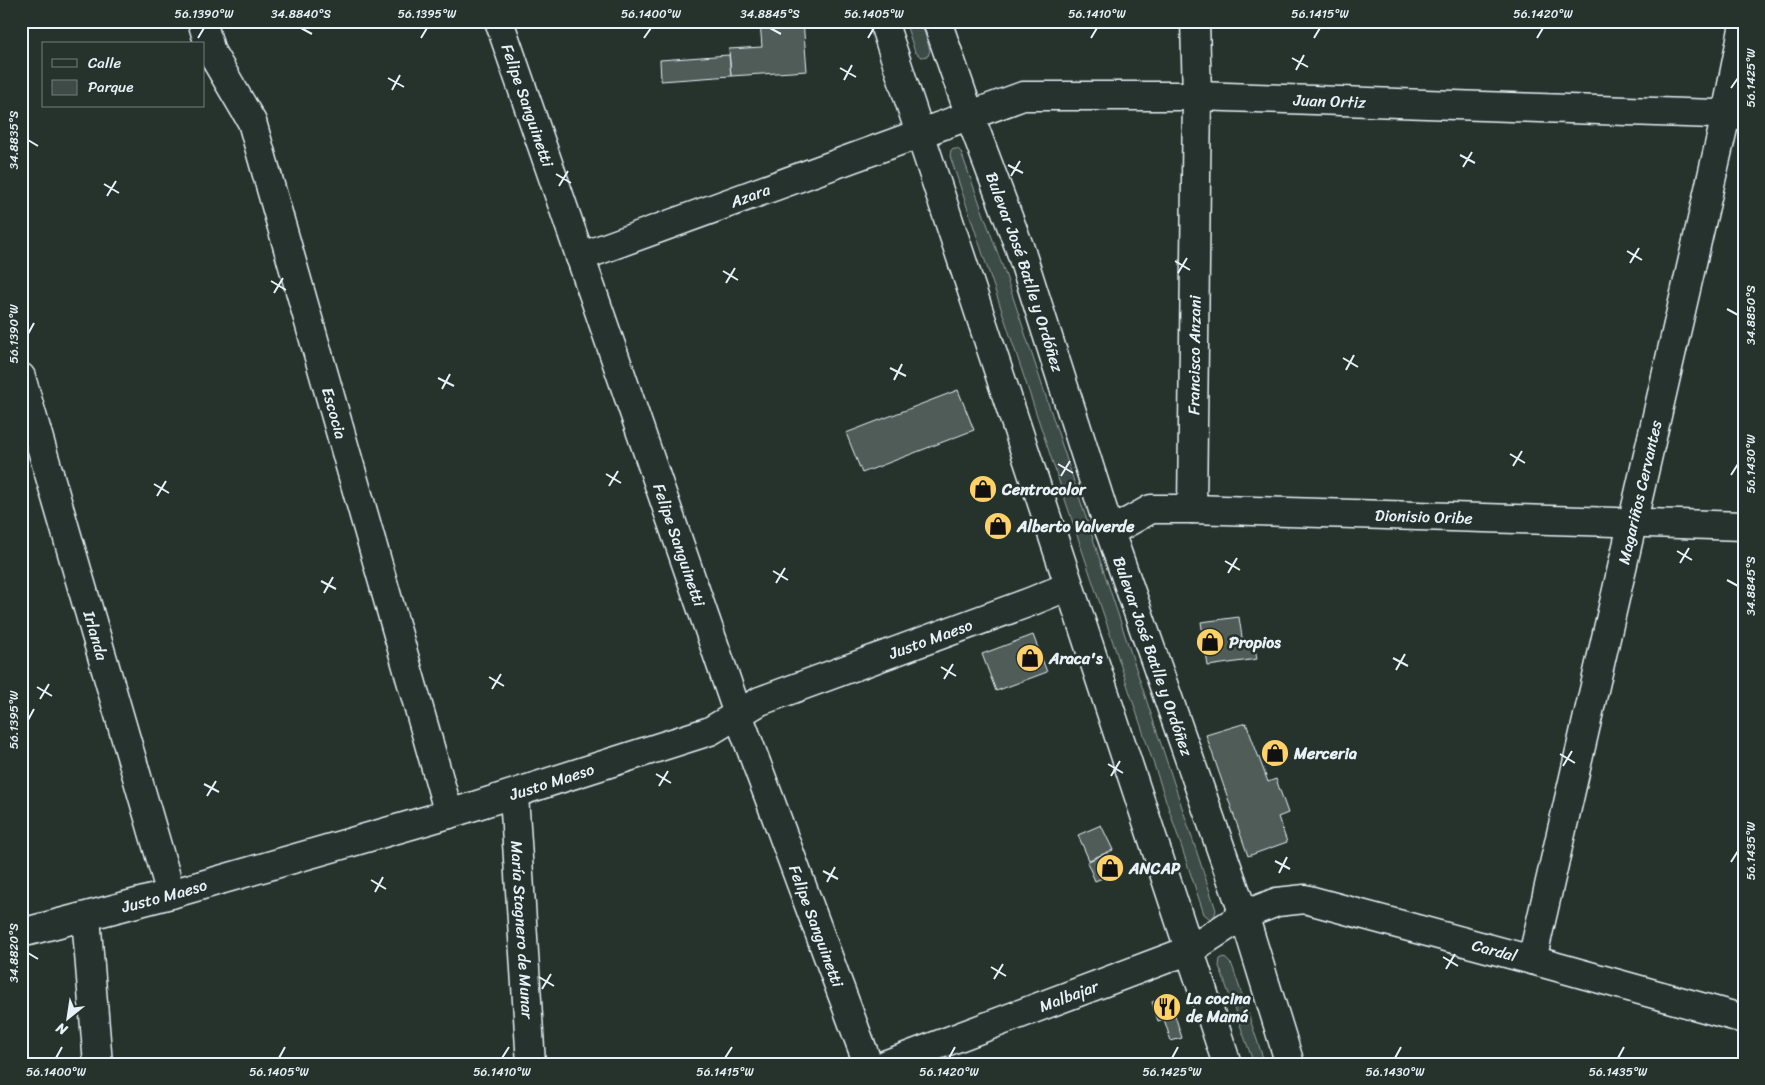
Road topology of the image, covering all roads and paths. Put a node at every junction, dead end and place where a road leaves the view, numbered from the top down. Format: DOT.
graph roads {
  1 [pos="202,21"];
  2 [pos="499,21"];
  3 [pos="883,21"];
  4 [pos="937,21"];
  5 [pos="1195,21"];
  6 [pos="1744,24"];
  7 [pos="1197,96"];
  8 [pos="1735,115"];
  9 [pos="970,116"];
  10 [pos="921,133"];
  11 [pos="580,257"];
  12 [pos="21,377"];
  13 [pos="1192,509"];
  14 [pos="1632,522"];
  15 [pos="1744,526"];
  16 [pos="1110,532"];
  17 [pos="1069,586"];
  18 [pos="738,714"];
  19 [pos="514,795"];
  20 [pos="449,814"];
  21 [pos="171,894"];
  22 [pos="1244,915"];
  23 [pos="86,917"];
  24 [pos="21,934"];
  25 [pos="1190,950"];
  26 [pos="1532,960"];
  27 [pos="1744,1019"];
  28 [pos="98,1064"];
  29 [pos="531,1064"];
  30 [pos="868,1064"];
  31 [pos="887,1064"];
  32 [pos="1227,1064"];
  33 [pos="1290,1064"];
  1 -- 20 [label="street, Escocia"];
  2 -- 11 [label="street, Felipe Sanguinetti"];
  3 -- 10 [label="street"];
  4 -- 9 [label="street, Bulevar José Batlle y Ordóñez"];
  5 -- 7 [label="street, Francisco Anzani"];
  6 -- 8 [label="street, Magariños Cervantes"];
  7 -- 8 [label="street, Juan Ortiz"];
  7 -- 9 [label="street, Juan Ortiz"];
  7 -- 13 [label="street, Francisco Anzani"];
  8 -- 14 [label="street, Magariños Cervantes"];
  9 -- 10 [label="street, Juan Ortiz"];
  9 -- 16 [label="street, Bulevar José Batlle y Ordóñez"];
  10 -- 11 [label="street, Azara"];
  10 -- 17 [label="street"];
  11 -- 18 [label="street, Felipe Sanguinetti"];
  12 -- 21 [label="street, Irlanda"];
  13 -- 14 [label="street, Dionisio Oribe"];
  13 -- 16 [label="street, Dionisio Oribe"];
  14 -- 15 [label="street, Dionisio Oribe"];
  14 -- 26 [label="street, Magariños Cervantes"];
  16 -- 22 [label="street, Bulevar José Batlle y Ordóñez"];
  17 -- 18 [label="street, Justo Maeso"];
  17 -- 25 [label="street"];
  18 -- 19 [label="street, Justo Maeso"];
  18 -- 30 [label="street, Felipe Sanguinetti"];
  19 -- 20 [label="street, Justo Maeso"];
  19 -- 29 [label="street, María Stagnero de Munar"];
  20 -- 21 [label="street, Justo Maeso"];
  21 -- 23 [label="street, Justo Maeso"];
  22 -- 25 [label="street, Malbajar"];
  22 -- 26 [label="street, Cardal"];
  22 -- 33 [label="street, Bulevar José Batlle y Ordóñez"];
  23 -- 24 [label="street, Justo Maeso"];
  23 -- 28 [label="street"];
  25 -- 31 [label="street, Malbajar"];
  25 -- 32 [label="street"];
  26 -- 27 [label="street, Cardal"];
}
